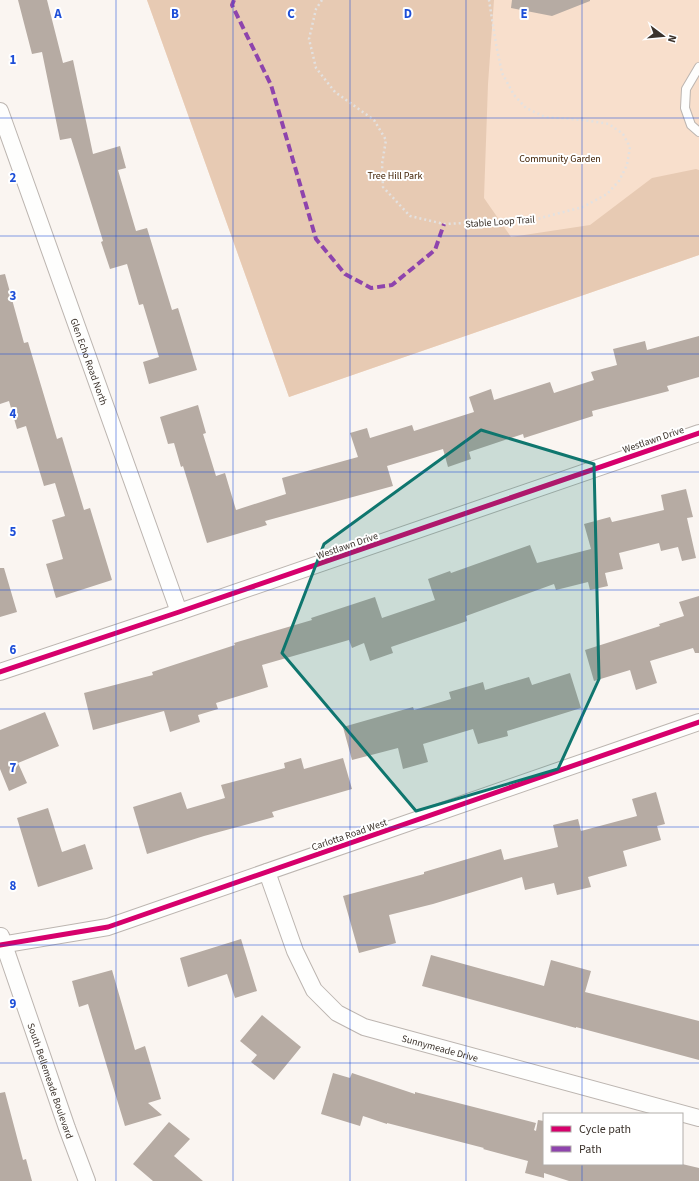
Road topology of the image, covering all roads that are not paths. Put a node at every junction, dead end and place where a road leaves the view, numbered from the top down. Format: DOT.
graph roads {
  1 [pos="699,67"];
  2 [pos="0,111"];
  3 [pos="699,132"];
  4 [pos="699,433"];
  5 [pos="179,612"];
  6 [pos="0,672"];
  7 [pos="699,722"];
  8 [pos="267,872"];
  9 [pos="1,942"];
  10 [pos="681,1113"];
  11 [pos="683,1114"];
  12 [pos="699,1118"];
  13 [pos="87,1181"];
  1 -- 3 [label="lane"];
  2 -- 5 [label="street, Glen Echo Road North"];
  4 -- 5 [label="street, Westlawn Drive"];
  5 -- 6 [label="street, Westlawn Drive"];
  7 -- 8 [label="street, Carlotta Road West"];
  8 -- 9 [label="street, Carlotta Road West"];
  8 -- 10 [label="street, Sunnymeade Drive"];
  9 -- 13 [label="street, South Bellemeade Boulevard"];
  11 -- 12 [label="street, Sunnymeade Drive"];
}
